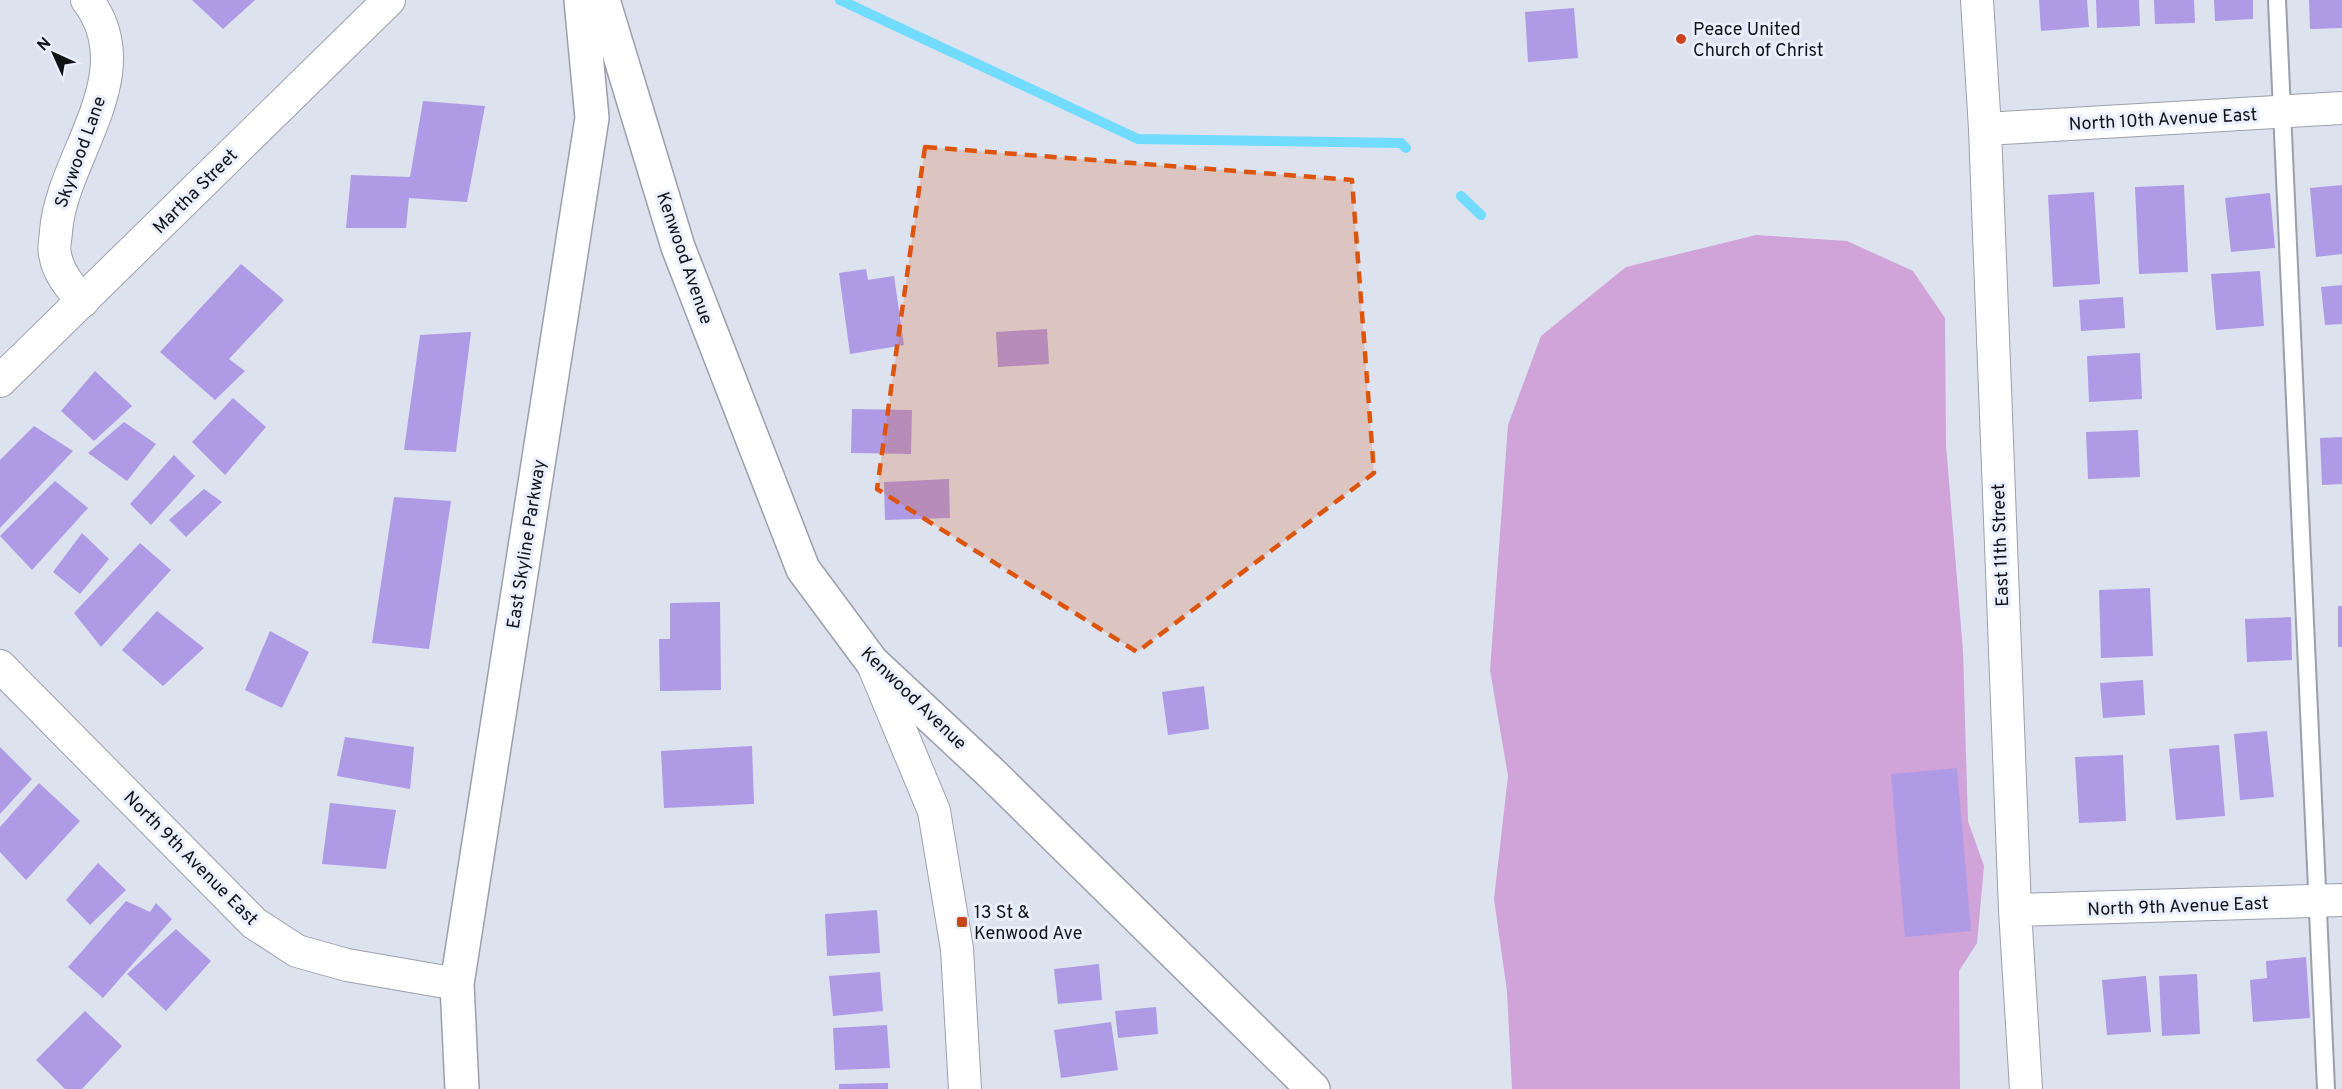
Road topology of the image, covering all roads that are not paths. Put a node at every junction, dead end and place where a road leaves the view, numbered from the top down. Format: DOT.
graph roads {
  1 [pos="87,0"];
  2 [pos="388,0"];
  3 [pos="581,0"];
  4 [pos="603,0"];
  5 [pos="1977,0"];
  6 [pos="2277,0"];
  7 [pos="2342,108"];
  8 [pos="2281,113"];
  9 [pos="1984,129"];
  10 [pos="82,301"];
  11 [pos="0,381"];
  12 [pos="872,662"];
  13 [pos="0,666"];
  14 [pos="2329,901"];
  15 [pos="2014,910"];
  16 [pos="457,984"];
  17 [pos="462,1089"];
  18 [pos="966,1089"];
  19 [pos="1313,1089"];
  20 [pos="2026,1089"];
  21 [pos="2326,1089"];
  1 -- 10 [label="street, Skywood Lane"];
  2 -- 10 [label="street, Martha Street"];
  3 -- 16 [label="street, East Skyline Parkway"];
  4 -- 12 [label="street, Kenwood Avenue"];
  5 -- 9 [label="street, East 11th Street"];
  6 -- 8 [label="lane"];
  7 -- 8 [label="street, North 10th Avenue East"];
  8 -- 9 [label="street, North 10th Avenue East"];
  8 -- 14 [label="lane"];
  9 -- 15 [label="street, East 11th Street"];
  10 -- 11 [label="street, Martha Street"];
  12 -- 18 [label="street"];
  12 -- 19 [label="street, Kenwood Avenue"];
  13 -- 16 [label="street, North 9th Avenue East"];
  14 -- 15 [label="street, North 9th Avenue East"];
  14 -- 21 [label="lane"];
  15 -- 20 [label="street, East 11th Street"];
  16 -- 17 [label="street, East Skyline Parkway"];
}
